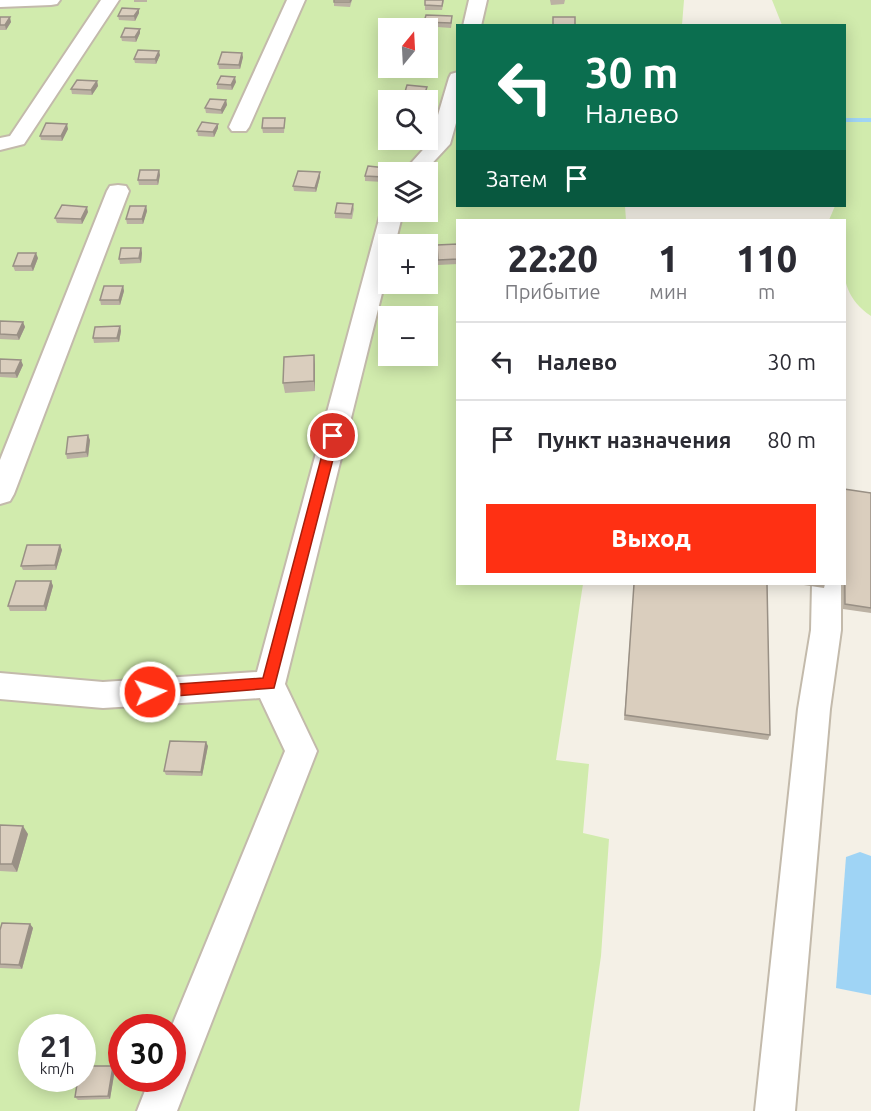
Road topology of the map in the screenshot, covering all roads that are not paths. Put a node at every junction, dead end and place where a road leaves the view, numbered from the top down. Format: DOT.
graph roads {
  1 [pos="51,0"];
  2 [pos="110,0"];
  3 [pos="296,0"];
  4 [pos="478,0"];
  5 [pos="0,2"];
  6 [pos="472,24"];
  7 [pos="456,85"];
  8 [pos="238,126"];
  9 [pos="8,142"];
  10 [pos="423,162"];
  11 [pos="118,191"];
  12 [pos="389,222"];
  13 [pos="0,494"];
  14 [pos="827,585"];
  15 [pos="268,684"];
  16 [pos="0,686"];
  17 [pos="186,1038"];
  18 [pos="164,1092"];
  19 [pos="157,1111"];
  20 [pos="775,1111"];
  1 -- 5 [label="street"];
  2 -- 9 [label="street"];
  3 -- 8 [label="street"];
  4 -- 6 [label="street"];
  7 -- 10 [label="street"];
  11 -- 13 [label="street"];
  12 -- 15 [label="street"];
  14 -- 20 [label="street"];
  15 -- 16 [label="street"];
  15 -- 17 [label="street"];
  18 -- 19 [label="street"];
}
